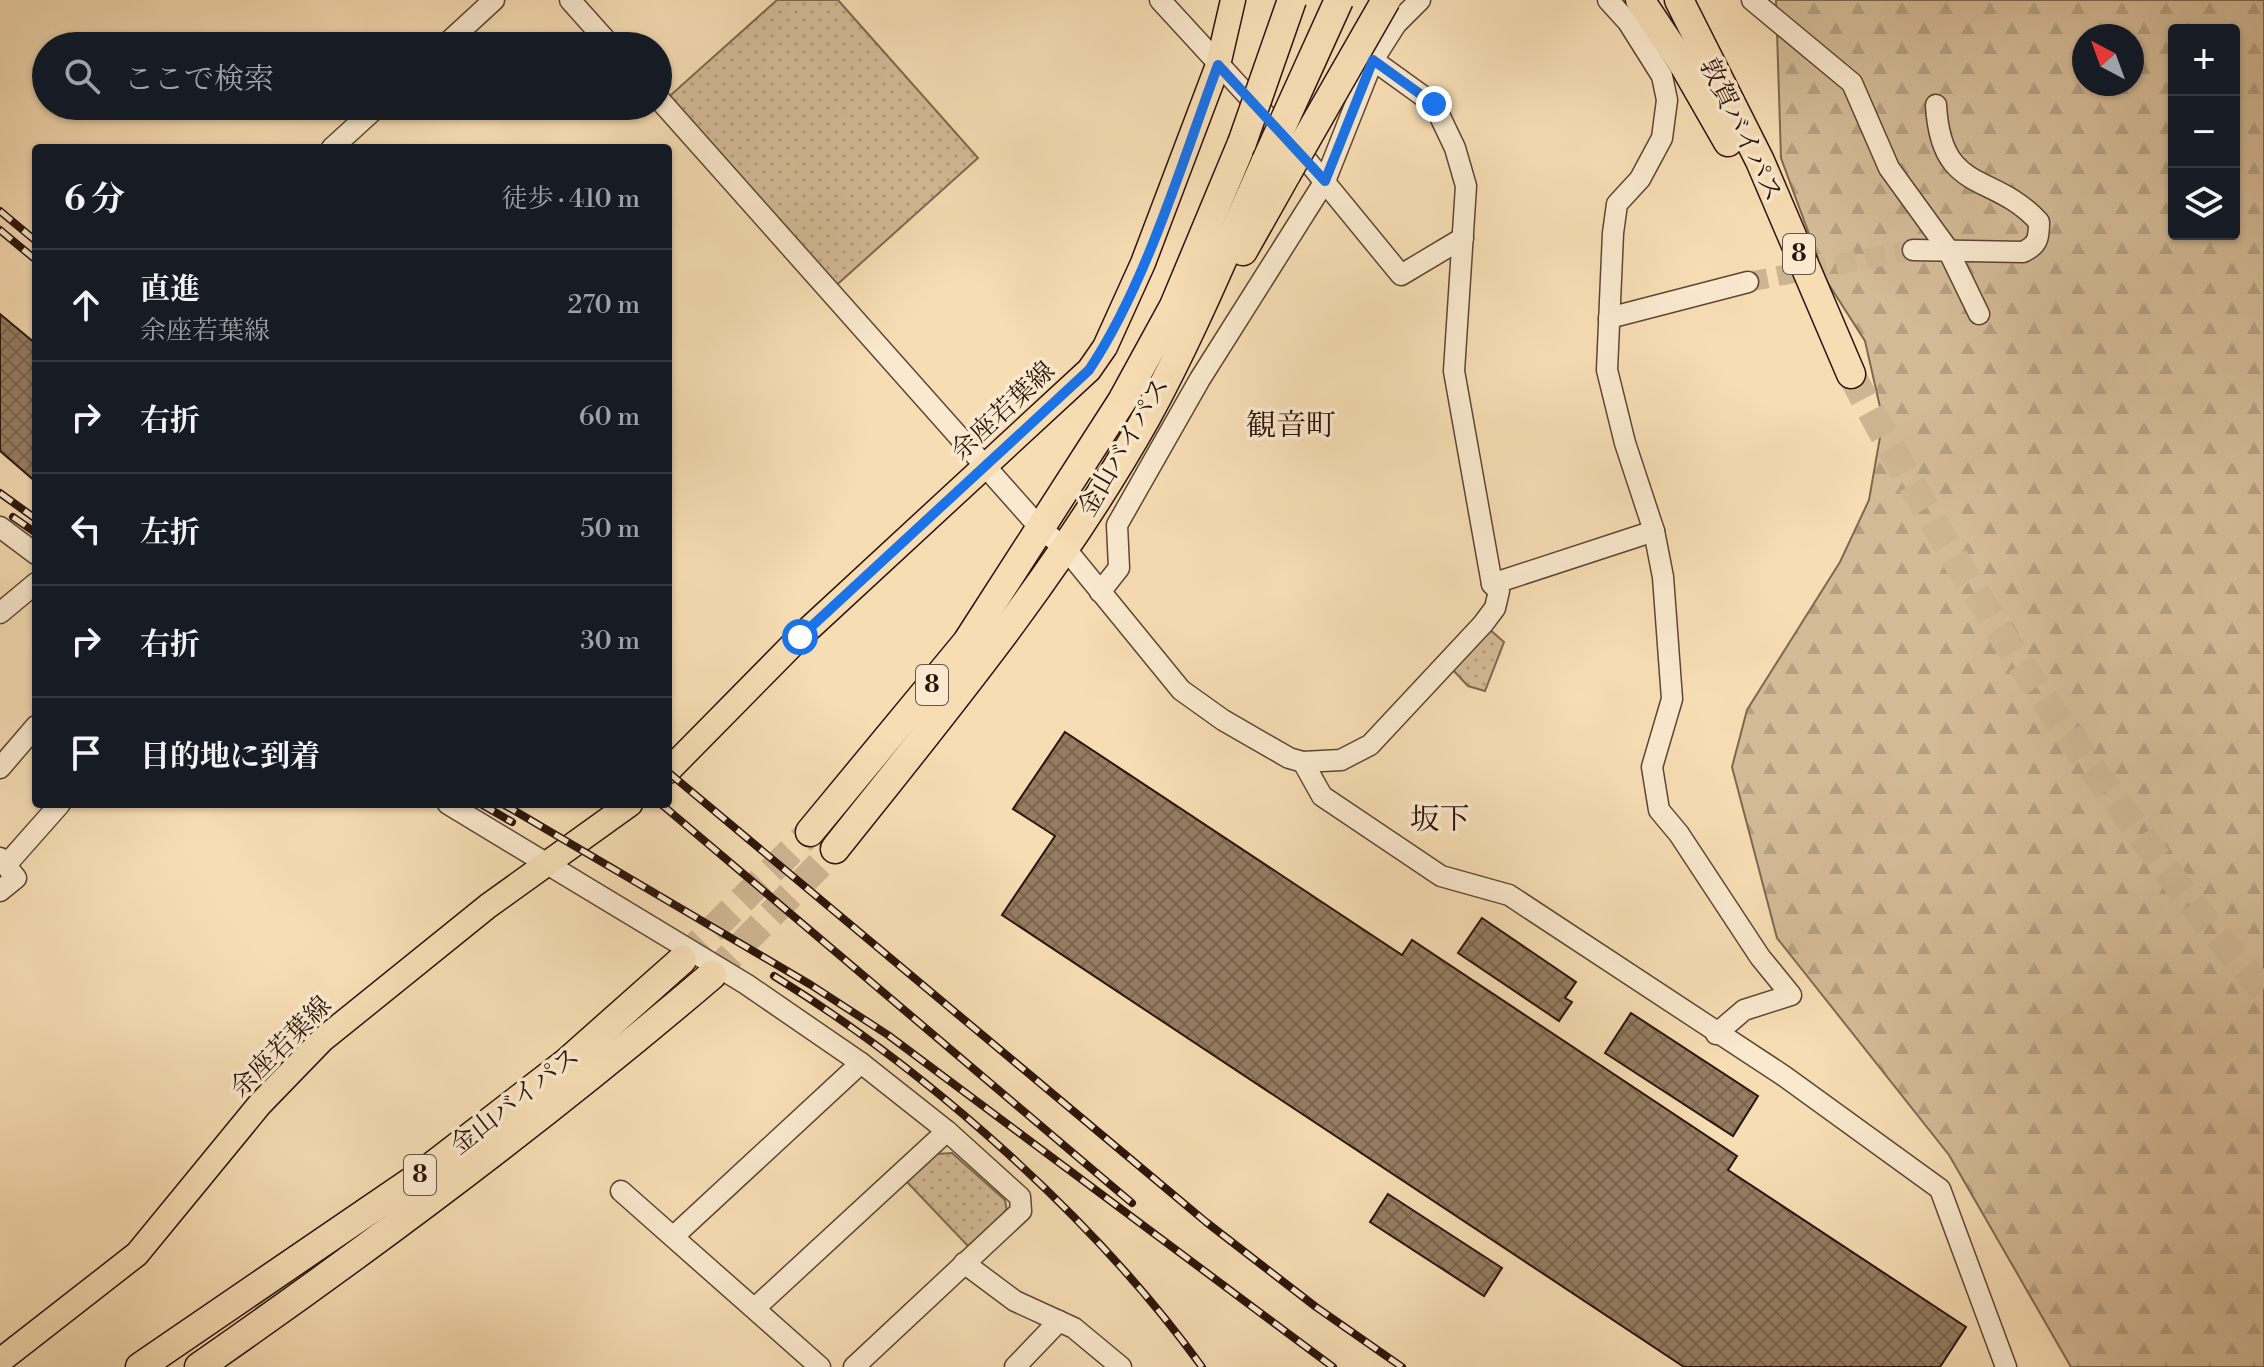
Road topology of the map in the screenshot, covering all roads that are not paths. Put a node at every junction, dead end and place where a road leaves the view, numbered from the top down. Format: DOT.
graph roads {
  1 [pos="494,0"];
  2 [pos="570,0"];
  3 [pos="1160,0"];
  4 [pos="1233,0"];
  5 [pos="1292,0"];
  6 [pos="1321,0"];
  7 [pos="1339,0"];
  8 [pos="1386,0"];
  9 [pos="1420,0"];
  10 [pos="1608,0"];
  11 [pos="1640,0"];
  12 [pos="1752,0"];
  13 [pos="1682,5"];
  14 [pos="459,32"];
  15 [pos="599,32"];
  16 [pos="1373,60"];
  17 [pos="1218,65"];
  18 [pos="1936,105"];
  19 [pos="672,114"];
  20 [pos="363,120"];
  21 [pos="336,144"];
  22 [pos="1262,157"];
  23 [pos="1325,181"];
  24 [pos="1463,238"];
  25 [pos="1947,248"];
  26 [pos="1913,250"];
  27 [pos="1748,282"];
  28 [pos="1979,314"];
  29 [pos="1609,318"];
  30 [pos="1838,348"];
  31 [pos="1851,374"];
  32 [pos="985,465"];
  33 [pos="0,527"];
  34 [pos="1041,529"];
  35 [pos="1654,531"];
  36 [pos="1064,547"];
  37 [pos="32,551"];
  38 [pos="1492,584"];
  39 [pos="32,587"];
  40 [pos="1100,592"];
  41 [pos="0,613"];
  42 [pos="32,731"];
  43 [pos="1303,762"];
  44 [pos="672,767"];
  45 [pos="0,768"];
  46 [pos="56,808"];
  47 [pos="455,808"];
  48 [pos="624,808"];
  49 [pos="810,832"];
  50 [pos="835,849"];
  51 [pos="3,861"];
  52 [pos="546,863"];
  53 [pos="0,891"];
  54 [pos="682,960"];
  55 [pos="712,975"];
  56 [pos="1716,1034"];
  57 [pos="861,1063"];
  58 [pos="947,1131"];
  59 [pos="621,1191"];
  60 [pos="674,1236"];
  61 [pos="964,1263"];
  62 [pos="755,1308"];
  63 [pos="1059,1321"];
  64 [pos="0,1361"];
  65 [pos="140,1367"];
  66 [pos="199,1367"];
  67 [pos="820,1367"];
  68 [pos="854,1367"];
  69 [pos="1015,1367"];
  70 [pos="1121,1367"];
  71 [pos="2006,1367"];
  1 -- 14 [label="street"];
  2 -- 15 [label="street"];
  3 -- 17 [label="street"];
  4 -- 17 [label="main road, 余座若葉線"];
  5 -- 22 [label="highway, 金山バイパス / 8, bridge"];
  6 -- 22 [label="highway"];
  7 -- 22 [label="highway, 金山バイパス / 8, bridge"];
  8 -- 22 [label="highway, bridge"];
  9 -- 16 [label="street"];
  10 -- 29 [label="street"];
  11 -- 30 [label="highway"];
  12 -- 25 [label="street"];
  13 -- 30 [label="highway, 敦賀バイパス / 8"];
  16 -- 23 [label="street"];
  16 -- 24 [label="street"];
  17 -- 23 [label="street"];
  17 -- 32 [label="main road, 余座若葉線"];
  18 -- 25 [label="street"];
  19 -- 32 [label="street"];
  20 -- 21 [label="street"];
  22 -- 34 [label="highway, 金山バイパス / 8"];
  22 -- 36 [label="highway, 金山バイパス / 8"];
  23 -- 24 [label="street"];
  23 -- 40 [label="street"];
  24 -- 38 [label="street"];
  25 -- 26 [label="street"];
  25 -- 28 [label="street"];
  27 -- 29 [label="street"];
  29 -- 35 [label="street"];
  30 -- 31 [label="highway, 敦賀バイパス / 8"];
  32 -- 34 [label="street"];
  32 -- 44 [label="main road, 余座若葉線"];
  33 -- 37 [label="street"];
  34 -- 36 [label="street"];
  34 -- 49 [label="highway, 金山バイパス / 8"];
  35 -- 38 [label="street"];
  35 -- 56 [label="street"];
  36 -- 40 [label="street"];
  36 -- 50 [label="highway, 金山バイパス / 8"];
  38 -- 43 [label="street"];
  39 -- 41 [label="street"];
  40 -- 43 [label="street"];
  42 -- 45 [label="street"];
  43 -- 56 [label="street"];
  46 -- 51 [label="street"];
  47 -- 52 [label="street"];
  48 -- 52 [label="main road, 余座若葉線"];
  51 -- 53 [label="street"];
  52 -- 57 [label="street"];
  52 -- 64 [label="main road, 余座若葉線"];
  54 -- 65 [label="highway, 金山バイパス / 8"];
  55 -- 66 [label="highway, 金山バイパス / 8"];
  56 -- 71 [label="street"];
  57 -- 58 [label="street"];
  57 -- 60 [label="street"];
  58 -- 61 [label="street"];
  58 -- 62 [label="street"];
  59 -- 60 [label="street"];
  60 -- 62 [label="street"];
  61 -- 63 [label="street"];
  61 -- 68 [label="street"];
  62 -- 67 [label="street"];
  63 -- 69 [label="street"];
  63 -- 70 [label="street"];
}
